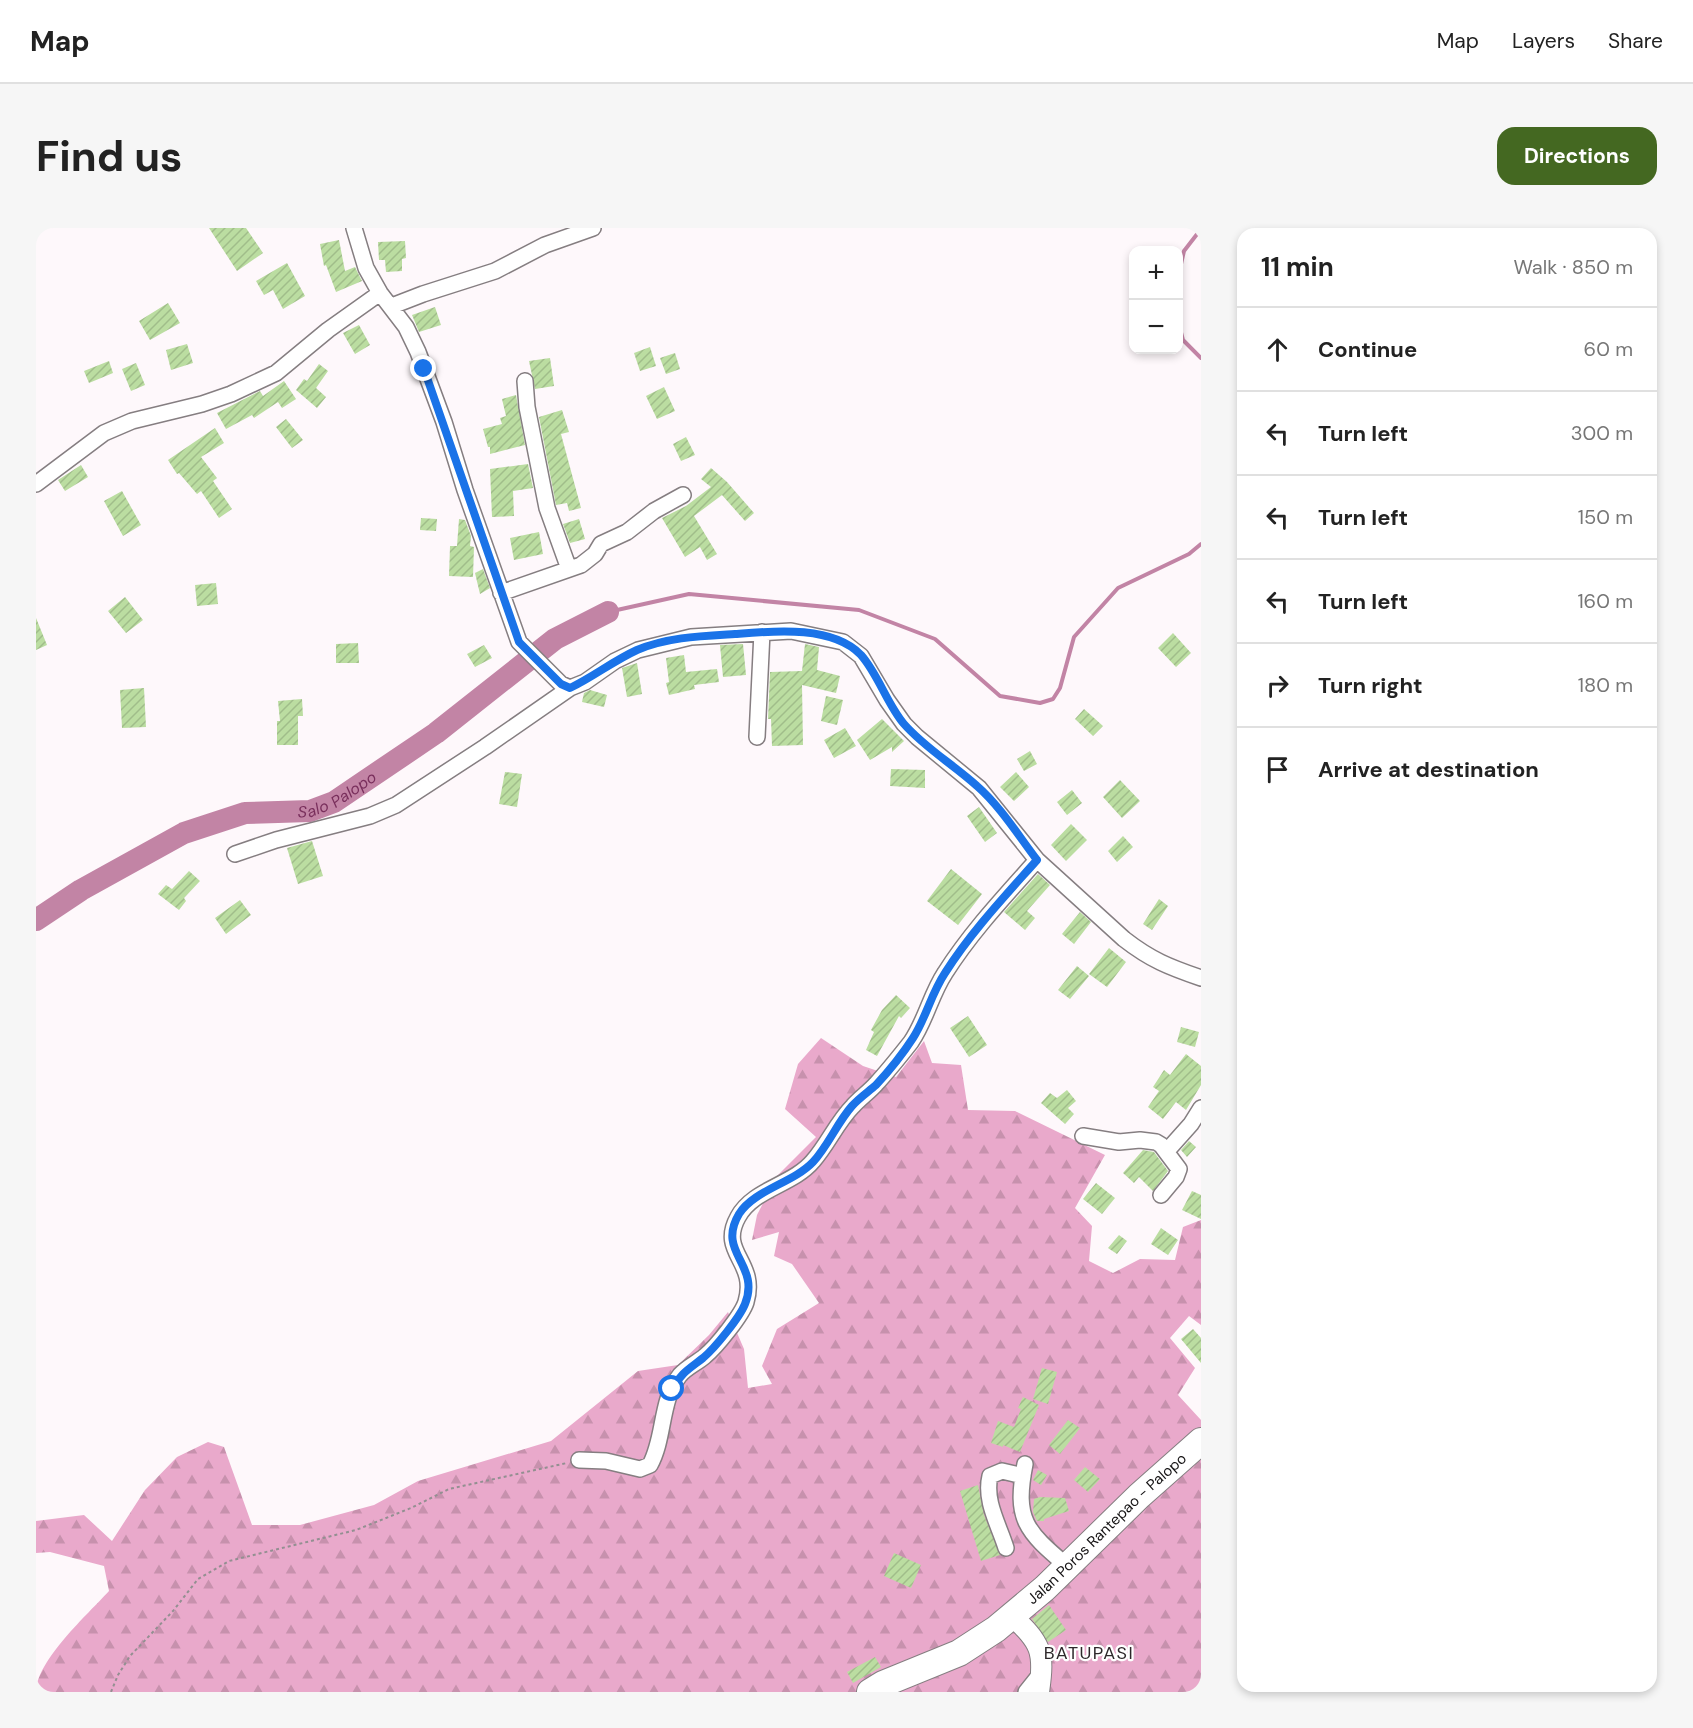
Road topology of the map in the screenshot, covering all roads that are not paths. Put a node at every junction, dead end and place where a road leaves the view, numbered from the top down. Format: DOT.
graph roads {
  1 [pos="354,228"];
  2 [pos="593,228"];
  3 [pos="380,293"];
  4 [pos="392,306"];
  5 [pos="525,381"];
  6 [pos="36,484"];
  7 [pos="683,495"];
  8 [pos="569,569"];
  9 [pos="501,592"];
  10 [pos="762,632"];
  11 [pos="565,686"];
  12 [pos="757,737"];
  13 [pos="235,854"];
  14 [pos="1037,860"];
  15 [pos="1201,978"];
  16 [pos="1201,1108"];
  17 [pos="1083,1136"];
  18 [pos="1166,1152"];
  19 [pos="1161,1195"];
  20 [pos="1201,1441"];
  21 [pos="579,1460"];
  22 [pos="1006,1548"];
  23 [pos="1067,1566"];
  24 [pos="1011,1615"];
  25 [pos="1042,1672"];
  26 [pos="870,1692"];
  27 [pos="1026,1692"];
  28 [pos="1039,1692"];
  1 -- 3 [label="street"];
  2 -- 4 [label="street"];
  3 -- 4 [label="street"];
  3 -- 6 [label="street"];
  4 -- 9 [label="street"];
  5 -- 8 [label="street"];
  7 -- 8 [label="street"];
  8 -- 9 [label="street"];
  9 -- 11 [label="street"];
  10 -- 11 [label="street"];
  10 -- 12 [label="street"];
  10 -- 14 [label="street"];
  11 -- 13 [label="street"];
  14 -- 15 [label="street"];
  14 -- 21 [label="street"];
  16 -- 18 [label="street"];
  17 -- 18 [label="street"];
  18 -- 19 [label="street"];
  20 -- 23 [label="highway, Jalan Poros Rantepao - Palopo"];
  22 -- 23 [label="street"];
  23 -- 24 [label="highway, Jalan Poros Rantepao - Palopo"];
  24 -- 25 [label="street"];
  24 -- 26 [label="highway, Jalan Poros Rantepao - Palopo"];
  25 -- 27 [label="street"];
  25 -- 28 [label="street"];
}
